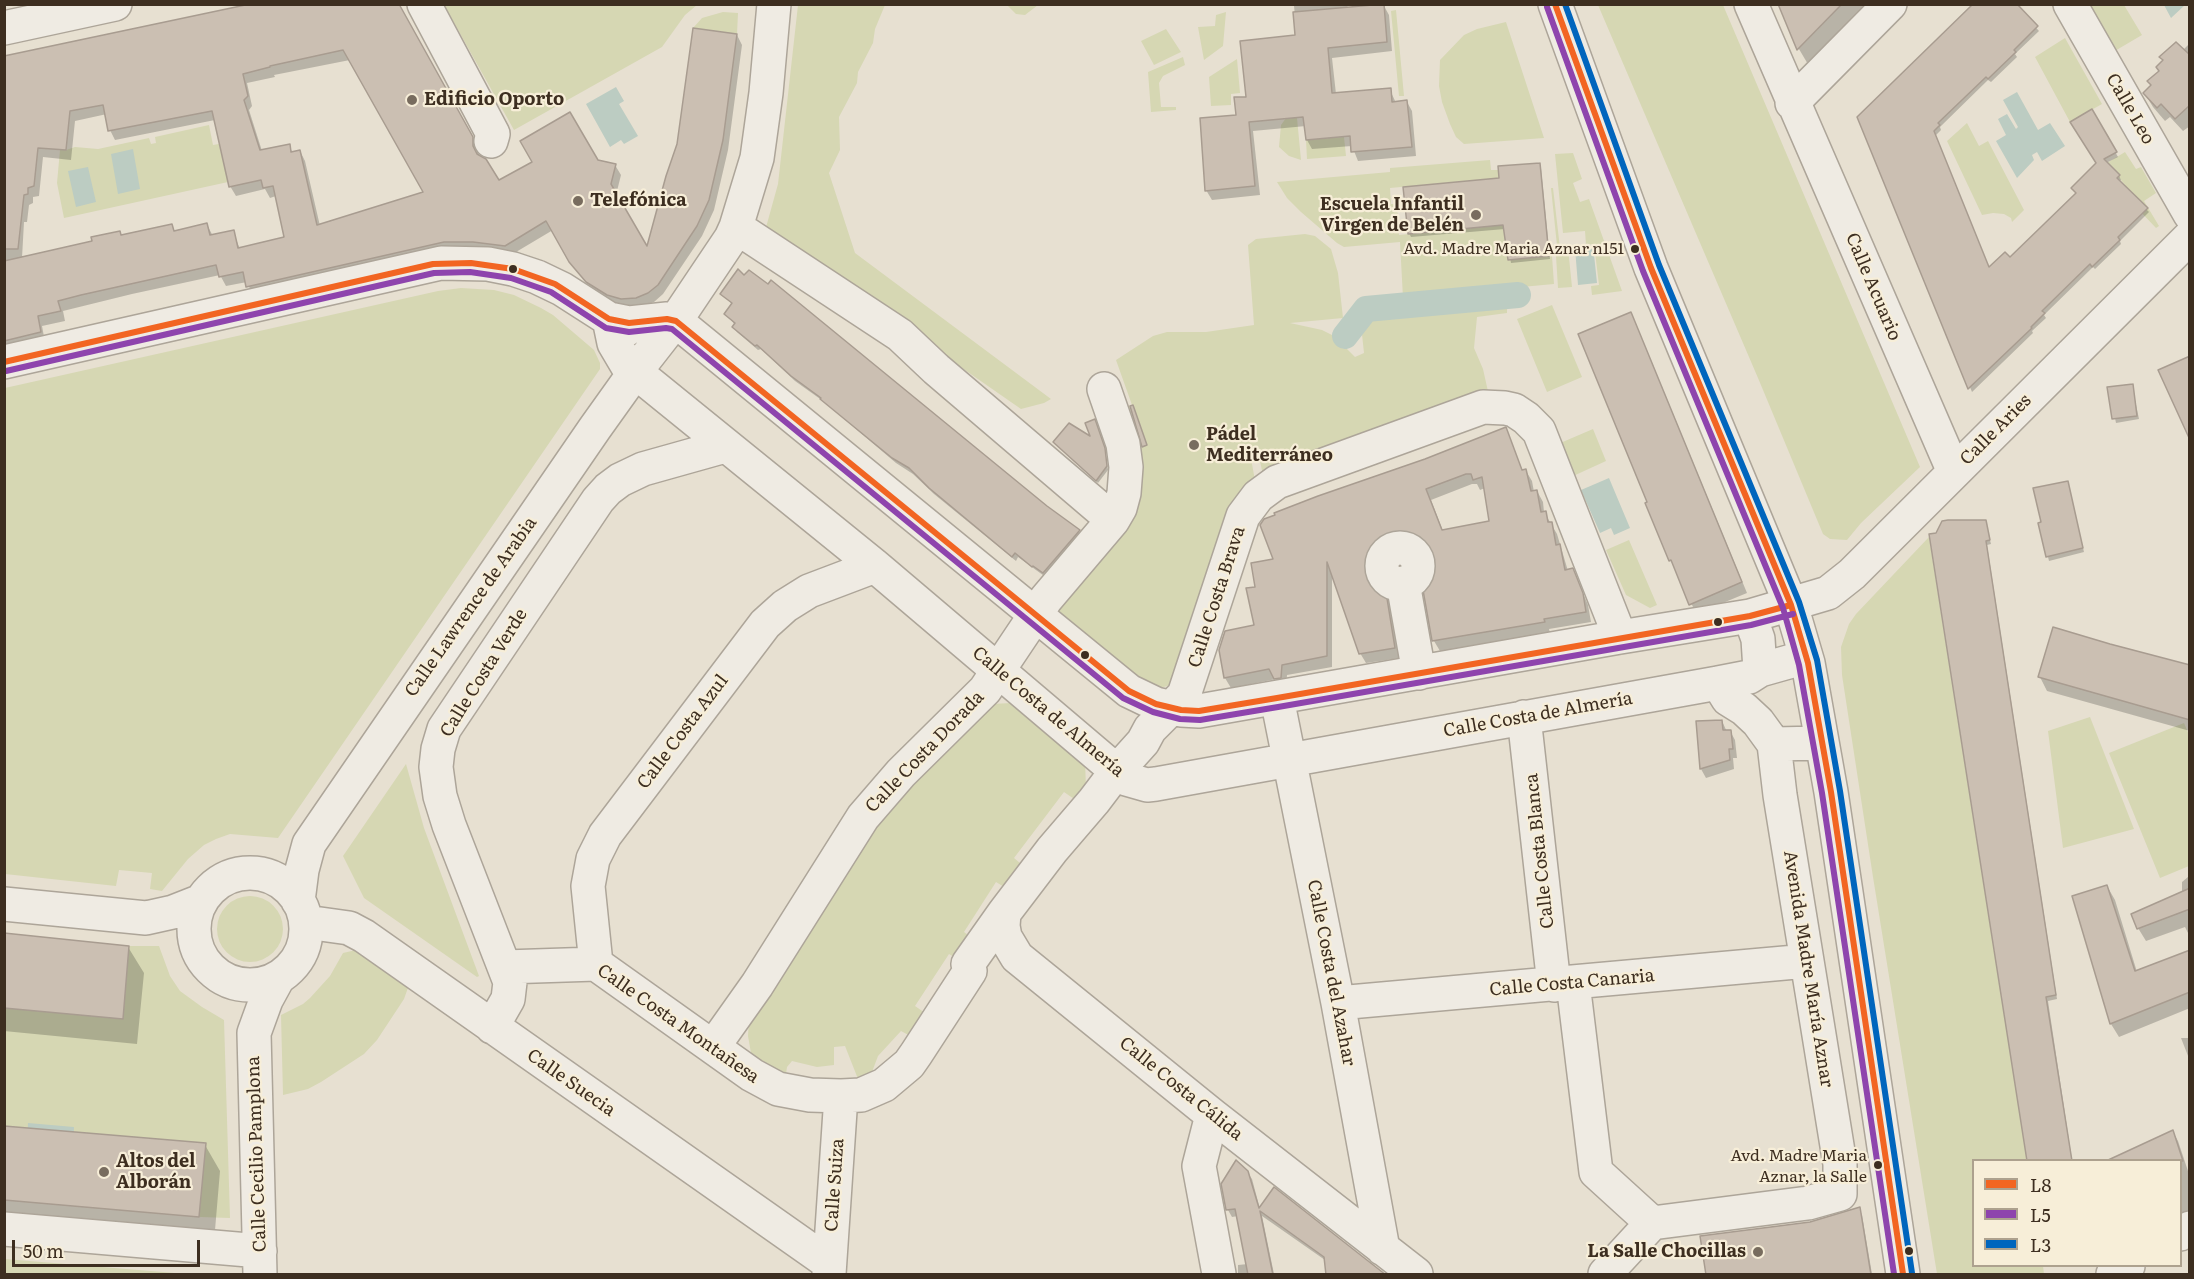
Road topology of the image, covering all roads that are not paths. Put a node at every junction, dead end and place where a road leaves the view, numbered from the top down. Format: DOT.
graph roads {
  1 [pos="115,4"];
  2 [pos="424,4"];
  3 [pos="774,4"];
  4 [pos="1555,4"];
  5 [pos="1751,4"];
  6 [pos="1890,4"];
  7 [pos="2070,4"];
  8 [pos="4,28"];
  9 [pos="1792,103"];
  10 [pos="491,141"];
  11 [pos="2190,214"];
  12 [pos="736,227"];
  13 [pos="2190,237"];
  14 [pos="609,319"];
  15 [pos="676,321"];
  16 [pos="644,360"];
  17 [pos="4,362"];
  18 [pos="1104,389"];
  19 [pos="725,446"];
  20 [pos="1954,472"];
  21 [pos="1113,520"];
  22 [pos="875,566"];
  23 [pos="1403,583"];
  24 [pos="1791,605"];
  25 [pos="1037,615"];
  26 [pos="1750,616"];
  27 [pos="1620,637"];
  28 [pos="1806,657"];
  29 [pos="998,670"];
  30 [pos="1760,670"];
  31 [pos="1419,673"];
  32 [pos="1718,683"];
  33 [pos="1277,698"];
  34 [pos="1172,708"];
  35 [pos="1524,717"];
  36 [pos="1822,743"];
  37 [pos="1774,744"];
  38 [pos="1288,761"];
  39 [pos="1116,772"];
  40 [pos="309,844"];
  41 [pos="262,874"];
  42 [pos="201,901"];
  43 [pos="4,903"];
  44 [pos="302,911"];
  45 [pos="1004,913"];
  46 [pos="146,918"];
  47 [pos="197,946"];
  48 [pos="1806,961"];
  49 [pos="1024,963"];
  50 [pos="596,964"];
  51 [pos="505,967"];
  52 [pos="970,971"];
  53 [pos="278,978"];
  54 [pos="225,979"];
  55 [pos="1564,984"];
  56 [pos="1338,1003"];
  57 [pos="492,1027"];
  58 [pos="254,1033"];
  59 [pos="713,1047"];
  60 [pos="841,1096"];
  61 [pos="1212,1115"];
  62 [pos="1652,1223"];
  63 [pos="4,1229"];
  64 [pos="1383,1249"];
  65 [pos="260,1263"];
  66 [pos="2126,1267"];
  67 [pos="829,1269"];
  68 [pos="1219,1275"];
  69 [pos="1416,1275"];
  70 [pos="1605,1275"];
  71 [pos="1903,1275"];
  72 [pos="2113,1275"];
  1 -- 8 [label="street"];
  2 -- 10 [label="street"];
  3 -- 12 [label="street, Calle Lawrence de Arabia"];
  4 -- 24 [label="street"];
  5 -- 9 [label="street, Calle Acuario"];
  6 -- 9 [label="street"];
  7 -- 11 [label="street, Calle Leo"];
  9 -- 20 [label="street, Calle Acuario"];
  12 -- 15 [label="street, Calle Lawrence de Arabia"];
  12 -- 21 [label="street"];
  13 -- 20 [label="street, Calle Aries"];
  14 -- 15 [label="street"];
  14 -- 16 [label="street, Calle Costa de Almería"];
  14 -- 17 [label="street"];
  15 -- 16 [label="street, Calle Lawrence de Arabia"];
  15 -- 25 [label="street"];
  16 -- 19 [label="street, Calle Costa de Almería"];
  16 -- 40 [label="street, Calle Lawrence de Arabia"];
  18 -- 21 [label="street, Calle Costa Dorada"];
  19 -- 22 [label="street, Calle Costa de Almería"];
  19 -- 51 [label="street, Calle Costa Verde"];
  20 -- 24 [label="street, Calle Aries"];
  21 -- 25 [label="street, Calle Costa Dorada"];
  22 -- 29 [label="street, Calle Costa de Almería"];
  22 -- 50 [label="street, Calle Costa Azul"];
  23 -- 31 [label="street"];
  24 -- 26 [label="street"];
  24 -- 28 [label="street"];
  25 -- 29 [label="street, Calle Costa Dorada"];
  25 -- 34 [label="street"];
  26 -- 27 [label="street"];
  26 -- 30 [label="street"];
  27 -- 31 [label="street"];
  27 -- 34 [label="street, Calle Costa Brava"];
  28 -- 30 [label="street, Calle Costa de Almería"];
  28 -- 36 [label="street"];
  29 -- 39 [label="street, Calle Costa de Almería"];
  29 -- 59 [label="street, Calle Costa Dorada"];
  30 -- 32 [label="street, Calle Costa de Almería"];
  31 -- 33 [label="street"];
  32 -- 35 [label="street, Calle Costa de Almería"];
  32 -- 37 [label="street"];
  33 -- 34 [label="street"];
  33 -- 38 [label="street, Calle Costa del Azahar"];
  34 -- 39 [label="street, Calle Costa Brava"];
  35 -- 38 [label="street, Calle Costa de Almería"];
  35 -- 55 [label="street, Calle Costa Blanca"];
  36 -- 37 [label="street"];
  36 -- 71 [label="street"];
  37 -- 48 [label="street, Avenida Madre María Aznar"];
  38 -- 39 [label="street, Calle Costa de Almería"];
  38 -- 56 [label="street, Calle Costa del Azahar"];
  39 -- 45 [label="street, Calle Costa Brava"];
  40 -- 41 [label="street, Calle Lawrence de Arabia"];
  40 -- 44 [label="street, Calle Lawrence de Arabia"];
  41 -- 42 [label="street"];
  41 -- 44 [label="street"];
  42 -- 46 [label="street"];
  42 -- 47 [label="street"];
  43 -- 46 [label="street"];
  44 -- 53 [label="street"];
  44 -- 57 [label="street, Calle Suecia"];
  45 -- 49 [label="street, Calle Costa Cálida"];
  45 -- 52 [label="street, Calle Costa Montañesa"];
  46 -- 47 [label="street"];
  47 -- 54 [label="street"];
  48 -- 55 [label="street, Calle Costa Canaria"];
  48 -- 62 [label="street, Avenida Madre María Aznar"];
  49 -- 52 [label="street"];
  49 -- 61 [label="street, Calle Costa Cálida"];
  50 -- 51 [label="street, Calle Costa Montañesa"];
  50 -- 59 [label="street, Calle Costa Montañesa"];
  51 -- 57 [label="street, Calle Costa Verde"];
  52 -- 60 [label="street, Calle Costa Montañesa"];
  53 -- 54 [label="street"];
  53 -- 58 [label="street, Calle Cecilio Pamplona"];
  54 -- 58 [label="street, Calle Cecilio Pamplona"];
  55 -- 56 [label="street, Calle Costa Canaria"];
  55 -- 62 [label="street, Calle Costa Blanca"];
  56 -- 64 [label="street, Calle Costa del Azahar"];
  57 -- 67 [label="street, Calle Suecia"];
  58 -- 65 [label="street, Calle Cecilio Pamplona"];
  59 -- 60 [label="street, Calle Costa Montañesa"];
  60 -- 67 [label="street, Calle Suiza"];
  61 -- 64 [label="street, Calle Costa Cálida"];
  61 -- 68 [label="street"];
  62 -- 70 [label="street"];
  63 -- 65 [label="street"];
  64 -- 69 [label="street, Calle Costa Cálida"];
  66 -- 72 [label="street"];
}
